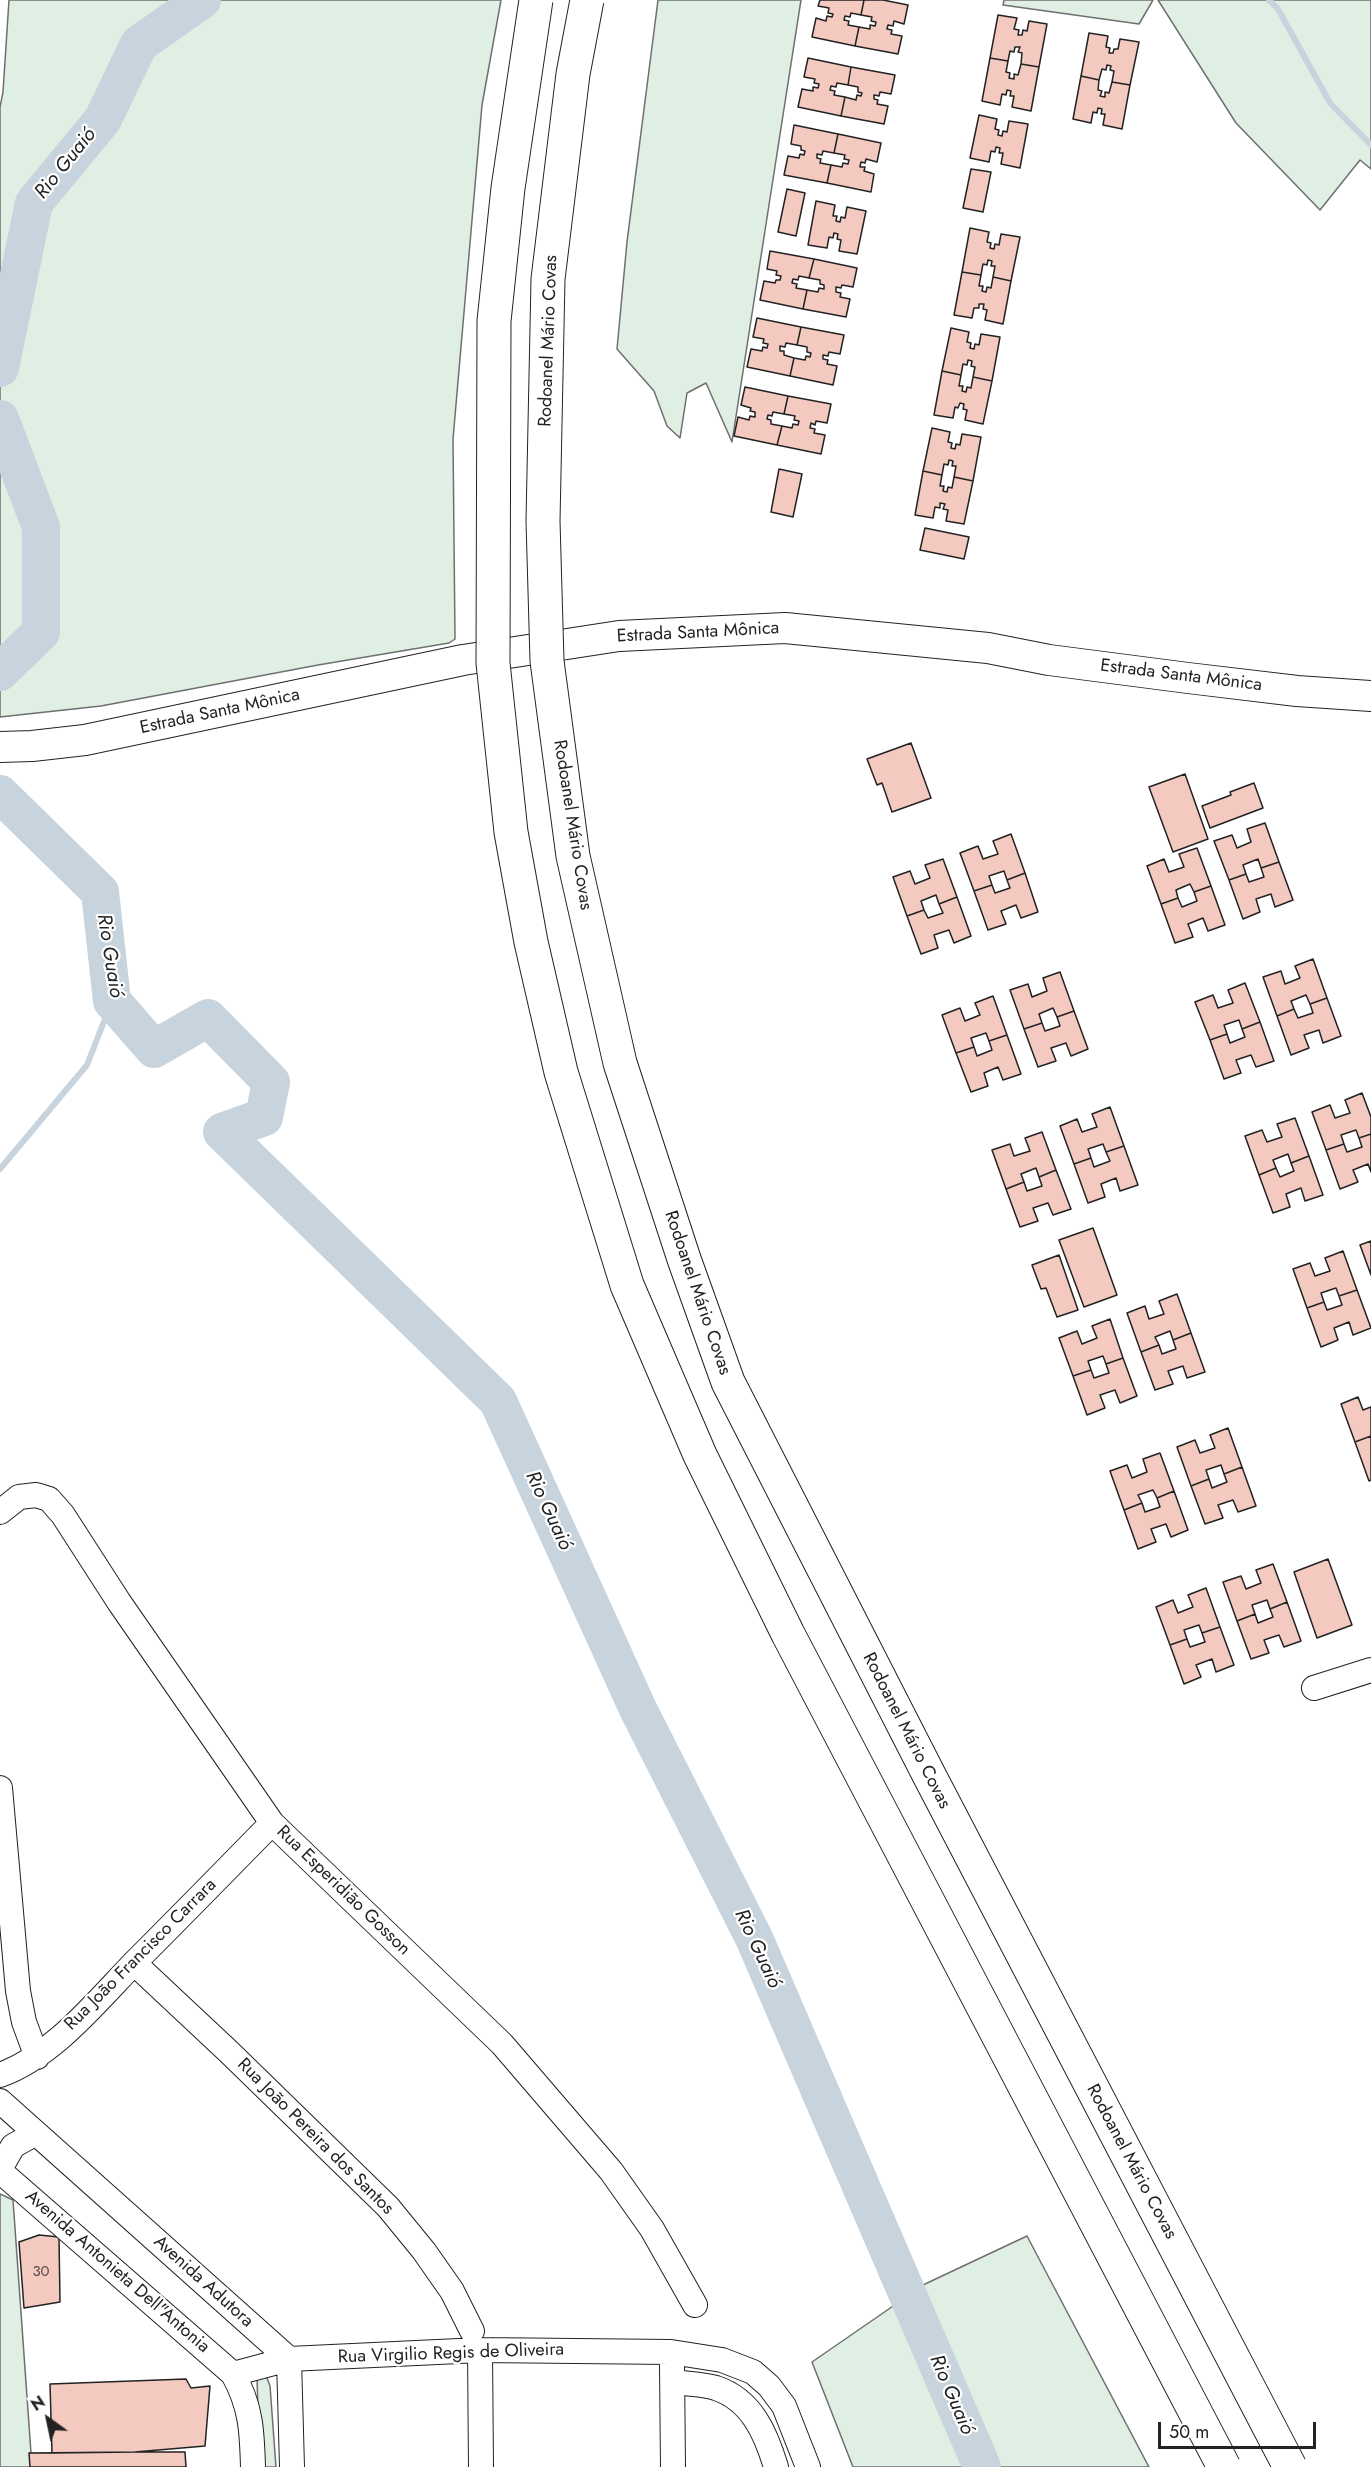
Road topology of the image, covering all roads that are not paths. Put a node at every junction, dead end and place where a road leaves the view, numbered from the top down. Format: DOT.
graph roads {
  1 [pos="536,0"];
  2 [pos="587,0"];
  3 [pos="1371,696"];
  4 [pos="0,747"];
  5 [pos="0,1512"];
  6 [pos="1371,1670"];
  7 [pos="1314,1688"];
  8 [pos="0,1788"];
  9 [pos="272,1823"];
  10 [pos="134,1963"];
  11 [pos="37,2057"];
  12 [pos="0,2075"];
  13 [pos="0,2100"];
  14 [pos="36,2133"];
  15 [pos="0,2170"];
  16 [pos="695,2305"];
  17 [pos="476,2340"];
  18 [pos="671,2352"];
  19 [pos="289,2359"];
  20 [pos="233,2374"];
  21 [pos="674,2382"];
  22 [pos="253,2467"];
  23 [pos="292,2467"];
  24 [pos="481,2467"];
  25 [pos="673,2467"];
  26 [pos="776,2467"];
  27 [pos="808,2467"];
  28 [pos="1224,2467"];
  29 [pos="1290,2467"];
  1 -- 28 [label="highway, bridge"];
  2 -- 29 [label="highway, Rodoanel Mário Covas, bridge"];
  3 -- 4 [label="main road, Estrada Santa Mônica"];
  5 -- 9 [label="street, Rua Esperidião Gosson"];
  6 -- 7 [label="street"];
  8 -- 11 [label="street"];
  9 -- 10 [label="street, Rua João Francisco Carrara"];
  9 -- 16 [label="street, Rua Esperidião Gosson"];
  10 -- 11 [label="street, Rua João Francisco Carrara"];
  10 -- 17 [label="street, Rua João Pereira dos Santos"];
  11 -- 12 [label="street, Rua João Francisco Carrara"];
  13 -- 14 [label="street, Avenida Adutora"];
  14 -- 15 [label="street"];
  14 -- 19 [label="street, Avenida Adutora"];
  15 -- 20 [label="street, Avenida Antonieta Dell\"Antonia"];
  17 -- 18 [label="street, Rua Virgilio Regis de Oliveira"];
  17 -- 19 [label="street, Rua Virgilio Regis de Oliveira"];
  17 -- 24 [label="street"];
  18 -- 21 [label="street"];
  18 -- 27 [label="street, Rua Virgilio Regis de Oliveira"];
  19 -- 20 [label="street, Rua Virgilio Regis de Oliveira"];
  19 -- 23 [label="street"];
  20 -- 22 [label="street"];
  21 -- 25 [label="street"];
  21 -- 26 [label="street"];
}
